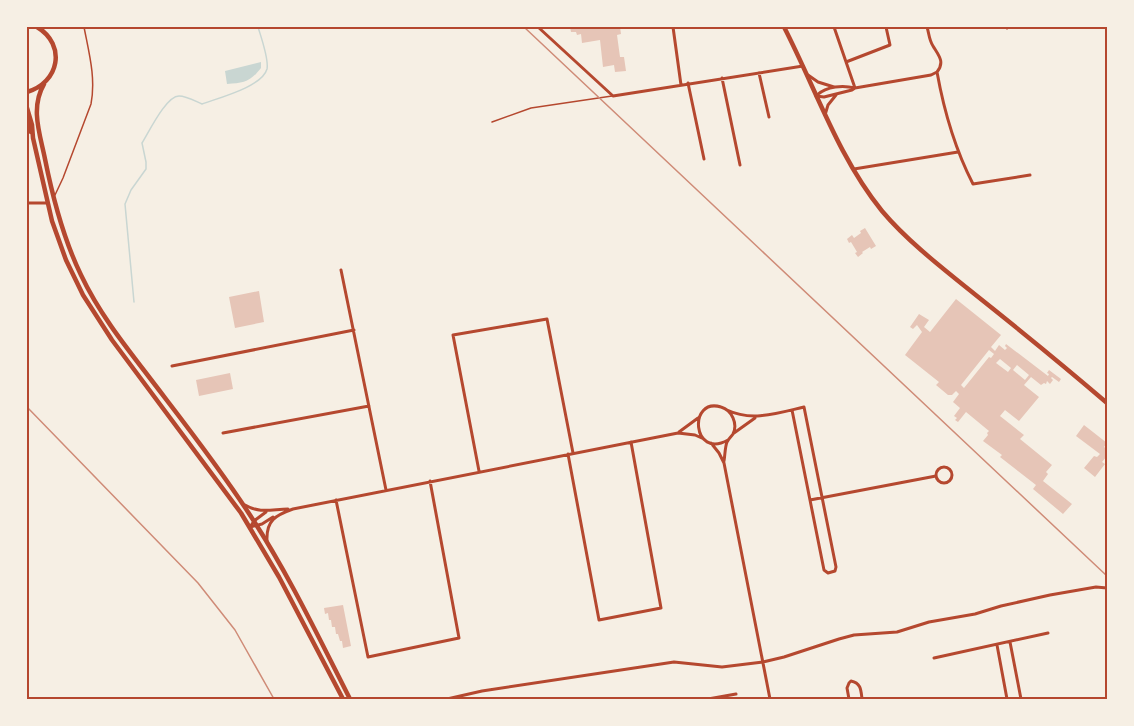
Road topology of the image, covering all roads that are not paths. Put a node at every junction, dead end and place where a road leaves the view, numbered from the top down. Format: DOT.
graph roads {
  1 [pos="37,27"];
  2 [pos="84,27"];
  3 [pos="538,27"];
  4 [pos="673,27"];
  5 [pos="784,27"];
  6 [pos="834,27"];
  7 [pos="886,27"];
  8 [pos="927,27"];
  9 [pos="846,62"];
  10 [pos="803,66"];
  11 [pos="805,72"];
  12 [pos="937,72"];
  13 [pos="759,73"];
  14 [pos="722,78"];
  15 [pos="44,84"];
  16 [pos="688,84"];
  17 [pos="681,85"];
  18 [pos="836,87"];
  19 [pos="855,88"];
  20 [pos="27,92"];
  21 [pos="838,94"];
  22 [pos="613,96"];
  23 [pos="816,96"];
  24 [pos="27,108"];
  25 [pos="825,116"];
  26 [pos="769,117"];
  27 [pos="492,122"];
  28 [pos="27,123"];
  29 [pos="33,138"];
  30 [pos="958,152"];
  31 [pos="704,159"];
  32 [pos="740,165"];
  33 [pos="854,169"];
  34 [pos="1030,175"];
  35 [pos="54,199"];
  36 [pos="27,203"];
  37 [pos="48,203"];
  38 [pos="341,270"];
  39 [pos="354,330"];
  40 [pos="172,366"];
  41 [pos="1107,403"];
  42 [pos="369,406"];
  43 [pos="727,410"];
  44 [pos="792,410"];
  45 [pos="700,416"];
  46 [pos="757,417"];
  47 [pos="678,432"];
  48 [pos="224,433"];
  49 [pos="733,434"];
  50 [pos="704,440"];
  51 [pos="728,440"];
  52 [pos="631,442"];
  53 [pos="711,443"];
  54 [pos="571,453"];
  55 [pos="724,463"];
  56 [pos="479,471"];
  57 [pos="936,477"];
  58 [pos="430,481"];
  59 [pos="386,490"];
  60 [pos="822,498"];
  61 [pos="336,500"];
  62 [pos="810,500"];
  63 [pos="242,502"];
  64 [pos="293,508"];
  65 [pos="268,511"];
  66 [pos="277,515"];
  67 [pos="256,523"];
  68 [pos="250,527"];
  69 [pos="267,543"];
  70 [pos="1107,588"];
  71 [pos="1048,633"];
  72 [pos="1010,642"];
  73 [pos="997,645"];
  74 [pos="934,658"];
  75 [pos="763,662"];
  76 [pos="736,694"];
  77 [pos="343,699"];
  78 [pos="351,699"];
  79 [pos="447,699"];
  80 [pos="708,699"];
  81 [pos="770,699"];
  82 [pos="849,699"];
  83 [pos="862,699"];
  84 [pos="1007,699"];
  85 [pos="1021,699"];
  1 -- 15 [label="main road"];
  2 -- 35 [label="lane"];
  3 -- 22 [label="street"];
  4 -- 17 [label="street"];
  5 -- 10 [label="main road"];
  6 -- 9 [label="street"];
  7 -- 9 [label="street"];
  8 -- 12 [label="street"];
  9 -- 19 [label="street"];
  10 -- 11 [label="main road"];
  10 -- 13 [label="street"];
  11 -- 18 [label="street"];
  11 -- 23 [label="main road"];
  12 -- 19 [label="street"];
  12 -- 30 [label="street"];
  13 -- 14 [label="street"];
  13 -- 26 [label="street"];
  14 -- 16 [label="street"];
  14 -- 32 [label="street"];
  15 -- 20 [label="main road"];
  15 -- 35 [label="main road"];
  16 -- 17 [label="street"];
  16 -- 31 [label="street"];
  17 -- 22 [label="street"];
  18 -- 19 [label="street"];
  18 -- 23 [label="street"];
  19 -- 21 [label="street"];
  21 -- 23 [label="street"];
  21 -- 25 [label="street"];
  22 -- 27 [label="lane"];
  23 -- 25 [label="main road"];
  24 -- 29 [label="main road"];
  25 -- 33 [label="main road"];
  28 -- 29 [label="main road"];
  29 -- 37 [label="main road"];
  30 -- 33 [label="street"];
  30 -- 34 [label="street"];
  33 -- 41 [label="main road"];
  35 -- 63 [label="main road"];
  36 -- 37 [label="street"];
  37 -- 68 [label="main road"];
  38 -- 39 [label="street"];
  39 -- 40 [label="street"];
  39 -- 42 [label="street"];
  42 -- 48 [label="street"];
  42 -- 59 [label="street"];
  43 -- 45 [label="street"];
  43 -- 46 [label="street"];
  43 -- 49 [label="street"];
  44 -- 46 [label="street"];
  44 -- 60 [label="street"];
  44 -- 62 [label="street"];
  45 -- 47 [label="street"];
  45 -- 50 [label="street"];
  46 -- 49 [label="street"];
  47 -- 50 [label="street"];
  47 -- 52 [label="street"];
  49 -- 51 [label="street"];
  50 -- 53 [label="street"];
  51 -- 53 [label="street"];
  51 -- 55 [label="street"];
  52 -- 54 [label="street"];
  52 -- 54 [label="street"];
  53 -- 55 [label="street"];
  54 -- 56 [label="street"];
  54 -- 56 [label="street"];
  55 -- 75 [label="street"];
  56 -- 58 [label="street"];
  57 -- 57 [label="street"];
  57 -- 60 [label="street"];
  58 -- 59 [label="street"];
  58 -- 61 [label="street"];
  59 -- 61 [label="street"];
  60 -- 62 [label="street"];
  60 -- 62 [label="street"];
  61 -- 64 [label="street"];
  63 -- 65 [label="street"];
  63 -- 67 [label="main road"];
  64 -- 65 [label="street"];
  64 -- 66 [label="street"];
  65 -- 67 [label="street"];
  66 -- 67 [label="street"];
  66 -- 69 [label="street"];
  67 -- 68 [label="street"];
  67 -- 69 [label="main road"];
  68 -- 77 [label="main road"];
  69 -- 78 [label="main road"];
  70 -- 75 [label="street"];
  71 -- 72 [label="street"];
  72 -- 73 [label="street"];
  72 -- 85 [label="street"];
  73 -- 74 [label="street"];
  73 -- 84 [label="street"];
  75 -- 79 [label="street"];
  75 -- 81 [label="street"];
  76 -- 80 [label="street"];
  82 -- 83 [label="street"];
}
